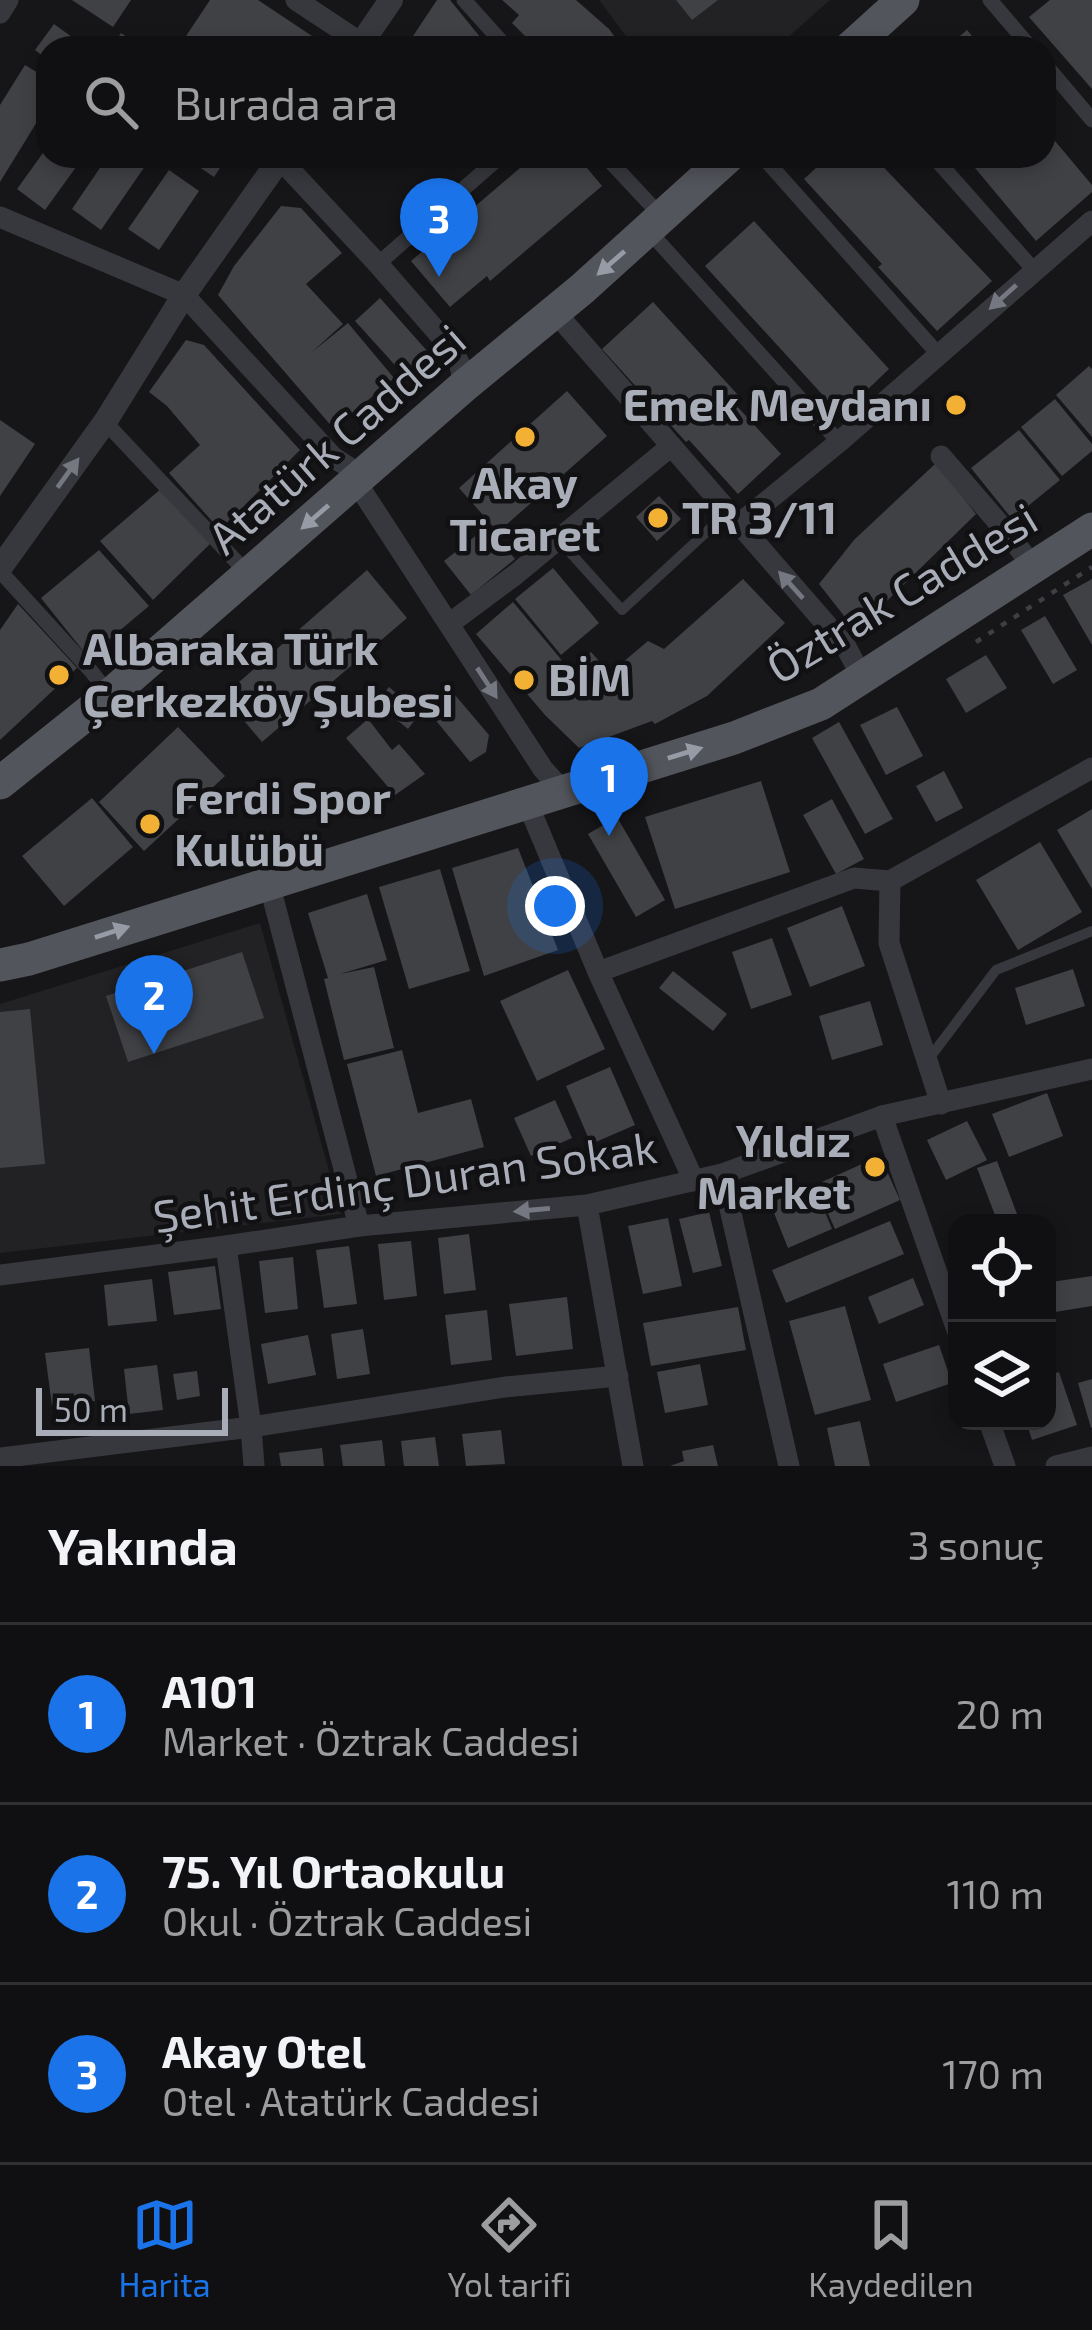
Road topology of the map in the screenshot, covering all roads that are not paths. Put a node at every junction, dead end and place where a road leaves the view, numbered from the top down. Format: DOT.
graph roads {
  1 [pos="8,0"];
  2 [pos="296,0"];
  3 [pos="391,0"];
  4 [pos="464,0"];
  5 [pos="902,0"];
  6 [pos="990,0"];
  7 [pos="0,13"];
  8 [pos="345,36"];
  9 [pos="366,36"];
  10 [pos="496,36"];
  11 [pos="863,36"];
  12 [pos="1021,36"];
  13 [pos="1056,77"];
  14 [pos="1092,120"];
  15 [pos="274,168"];
  16 [pos="290,168"];
  17 [pos="487,168"];
  18 [pos="614,168"];
  19 [pos="716,168"];
  20 [pos="773,168"];
  21 [pos="944,168"];
  22 [pos="0,218"];
  23 [pos="1092,221"];
  24 [pos="655,224"];
  25 [pos="378,264"];
  26 [pos="1034,270"];
  27 [pos="184,296"];
  28 [pos="555,312"];
  29 [pos="939,355"];
  30 [pos="464,386"];
  31 [pos="105,422"];
  32 [pos="839,442"];
  33 [pos="670,447"];
  34 [pos="941,456"];
  35 [pos="362,476"];
  36 [pos="732,519"];
  37 [pos="1092,529"];
  38 [pos="558,539"];
  39 [pos="1034,568"];
  40 [pos="0,569"];
  41 [pos="249,575"];
  42 [pos="449,624"];
  43 [pos="862,677"];
  44 [pos="110,695"];
  45 [pos="1092,768"];
  46 [pos="0,783"];
  47 [pos="562,790"];
  48 [pos="527,802"];
  49 [pos="890,881"];
  50 [pos="269,883"];
  51 [pos="1092,931"];
  52 [pos="0,936"];
  53 [pos="14,962"];
  54 [pos="598,972"];
  55 [pos="928,1060"];
  56 [pos="1092,1069"];
  57 [pos="941,1104"];
  58 [pos="882,1116"];
  59 [pos="722,1174"];
  60 [pos="694,1181"];
  61 [pos="587,1205"];
  62 [pos="359,1226"];
  63 [pos="226,1246"];
  64 [pos="0,1275"];
  65 [pos="954,1322"];
  66 [pos="618,1376"];
  67 [pos="251,1427"];
  68 [pos="992,1430"];
  69 [pos="1092,1456"];
  70 [pos="0,1458"];
  71 [pos="254,1466"];
  72 [pos="633,1466"];
  73 [pos="789,1466"];
  74 [pos="1005,1466"];
  75 [pos="1056,1466"];
  1 -- 7 [label="street"];
  2 -- 8 [label="street"];
  3 -- 9 [label="street"];
  4 -- 10 [label="street"];
  5 -- 11 [label="main road"];
  6 -- 12 [label="street"];
  13 -- 14 [label="street"];
  15 -- 27 [label="street"];
  16 -- 25 [label="street"];
  17 -- 25 [label="street"];
  18 -- 24 [label="street"];
  19 -- 24 [label="main road, Atatürk Caddesi"];
  20 -- 29 [label="street"];
  21 -- 26 [label="street"];
  22 -- 27 [label="street"];
  23 -- 26 [label="street"];
  24 -- 28 [label="main road, Atatürk Caddesi, one-way"];
  24 -- 32 [label="street"];
  25 -- 30 [label="street"];
  26 -- 29 [label="street, one-way"];
  27 -- 31 [label="street"];
  27 -- 35 [label="street"];
  28 -- 30 [label="main road, Atatürk Caddesi"];
  28 -- 33 [label="street"];
  29 -- 32 [label="street"];
  30 -- 35 [label="main road, Atatürk Caddesi"];
  40 -- 31 [label="street, one-way"];
  31 -- 41 [label="street"];
  32 -- 36 [label="street"];
  33 -- 36 [label="street"];
  33 -- 38 [label="street"];
  34 -- 39 [label="street"];
  35 -- 41 [label="main road, Atatürk Caddesi, one-way"];
  35 -- 42 [label="street"];
  36 -- 38 [label="lane"];
  43 -- 36 [label="street, one-way"];
  37 -- 39 [label="main road, Öztrak Caddesi"];
  38 -- 42 [label="street"];
  39 -- 43 [label="main road, Öztrak Caddesi"];
  40 -- 44 [label="street"];
  41 -- 44 [label="main road, Atatürk Caddesi"];
  42 -- 47 [label="street, one-way"];
  47 -- 43 [label="main road, Öztrak Caddesi, one-way"];
  44 -- 46 [label="main road, Atatürk Caddesi"];
  45 -- 49 [label="street"];
  47 -- 48 [label="main road, Öztrak Caddesi"];
  48 -- 50 [label="main road, Öztrak Caddesi"];
  48 -- 54 [label="street"];
  49 -- 54 [label="street"];
  49 -- 55 [label="street"];
  53 -- 50 [label="main road, Öztrak Caddesi, one-way"];
  50 -- 62 [label="street"];
  51 -- 55 [label="lane"];
  52 -- 53 [label="main road"];
  54 -- 60 [label="street"];
  55 -- 57 [label="street"];
  56 -- 57 [label="street, Şehit Erdinç Duran Sokak"];
  57 -- 58 [label="street, Şehit Erdinç Duran Sokak"];
  58 -- 59 [label="street, Şehit Erdinç Duran Sokak"];
  58 -- 65 [label="street"];
  59 -- 60 [label="street, Şehit Erdinç Duran Sokak"];
  59 -- 73 [label="street"];
  60 -- 61 [label="street, Şehit Erdinç Duran Sokak"];
  61 -- 62 [label="street, Şehit Erdinç Duran Sokak, one-way"];
  61 -- 66 [label="street"];
  62 -- 63 [label="street, Şehit Erdinç Duran Sokak"];
  63 -- 64 [label="street, Şehit Erdinç Duran Sokak"];
  63 -- 67 [label="street"];
  66 -- 67 [label="street"];
  66 -- 72 [label="street"];
  67 -- 70 [label="street"];
  67 -- 71 [label="street"];
  68 -- 74 [label="street"];
  69 -- 75 [label="street"];
}
